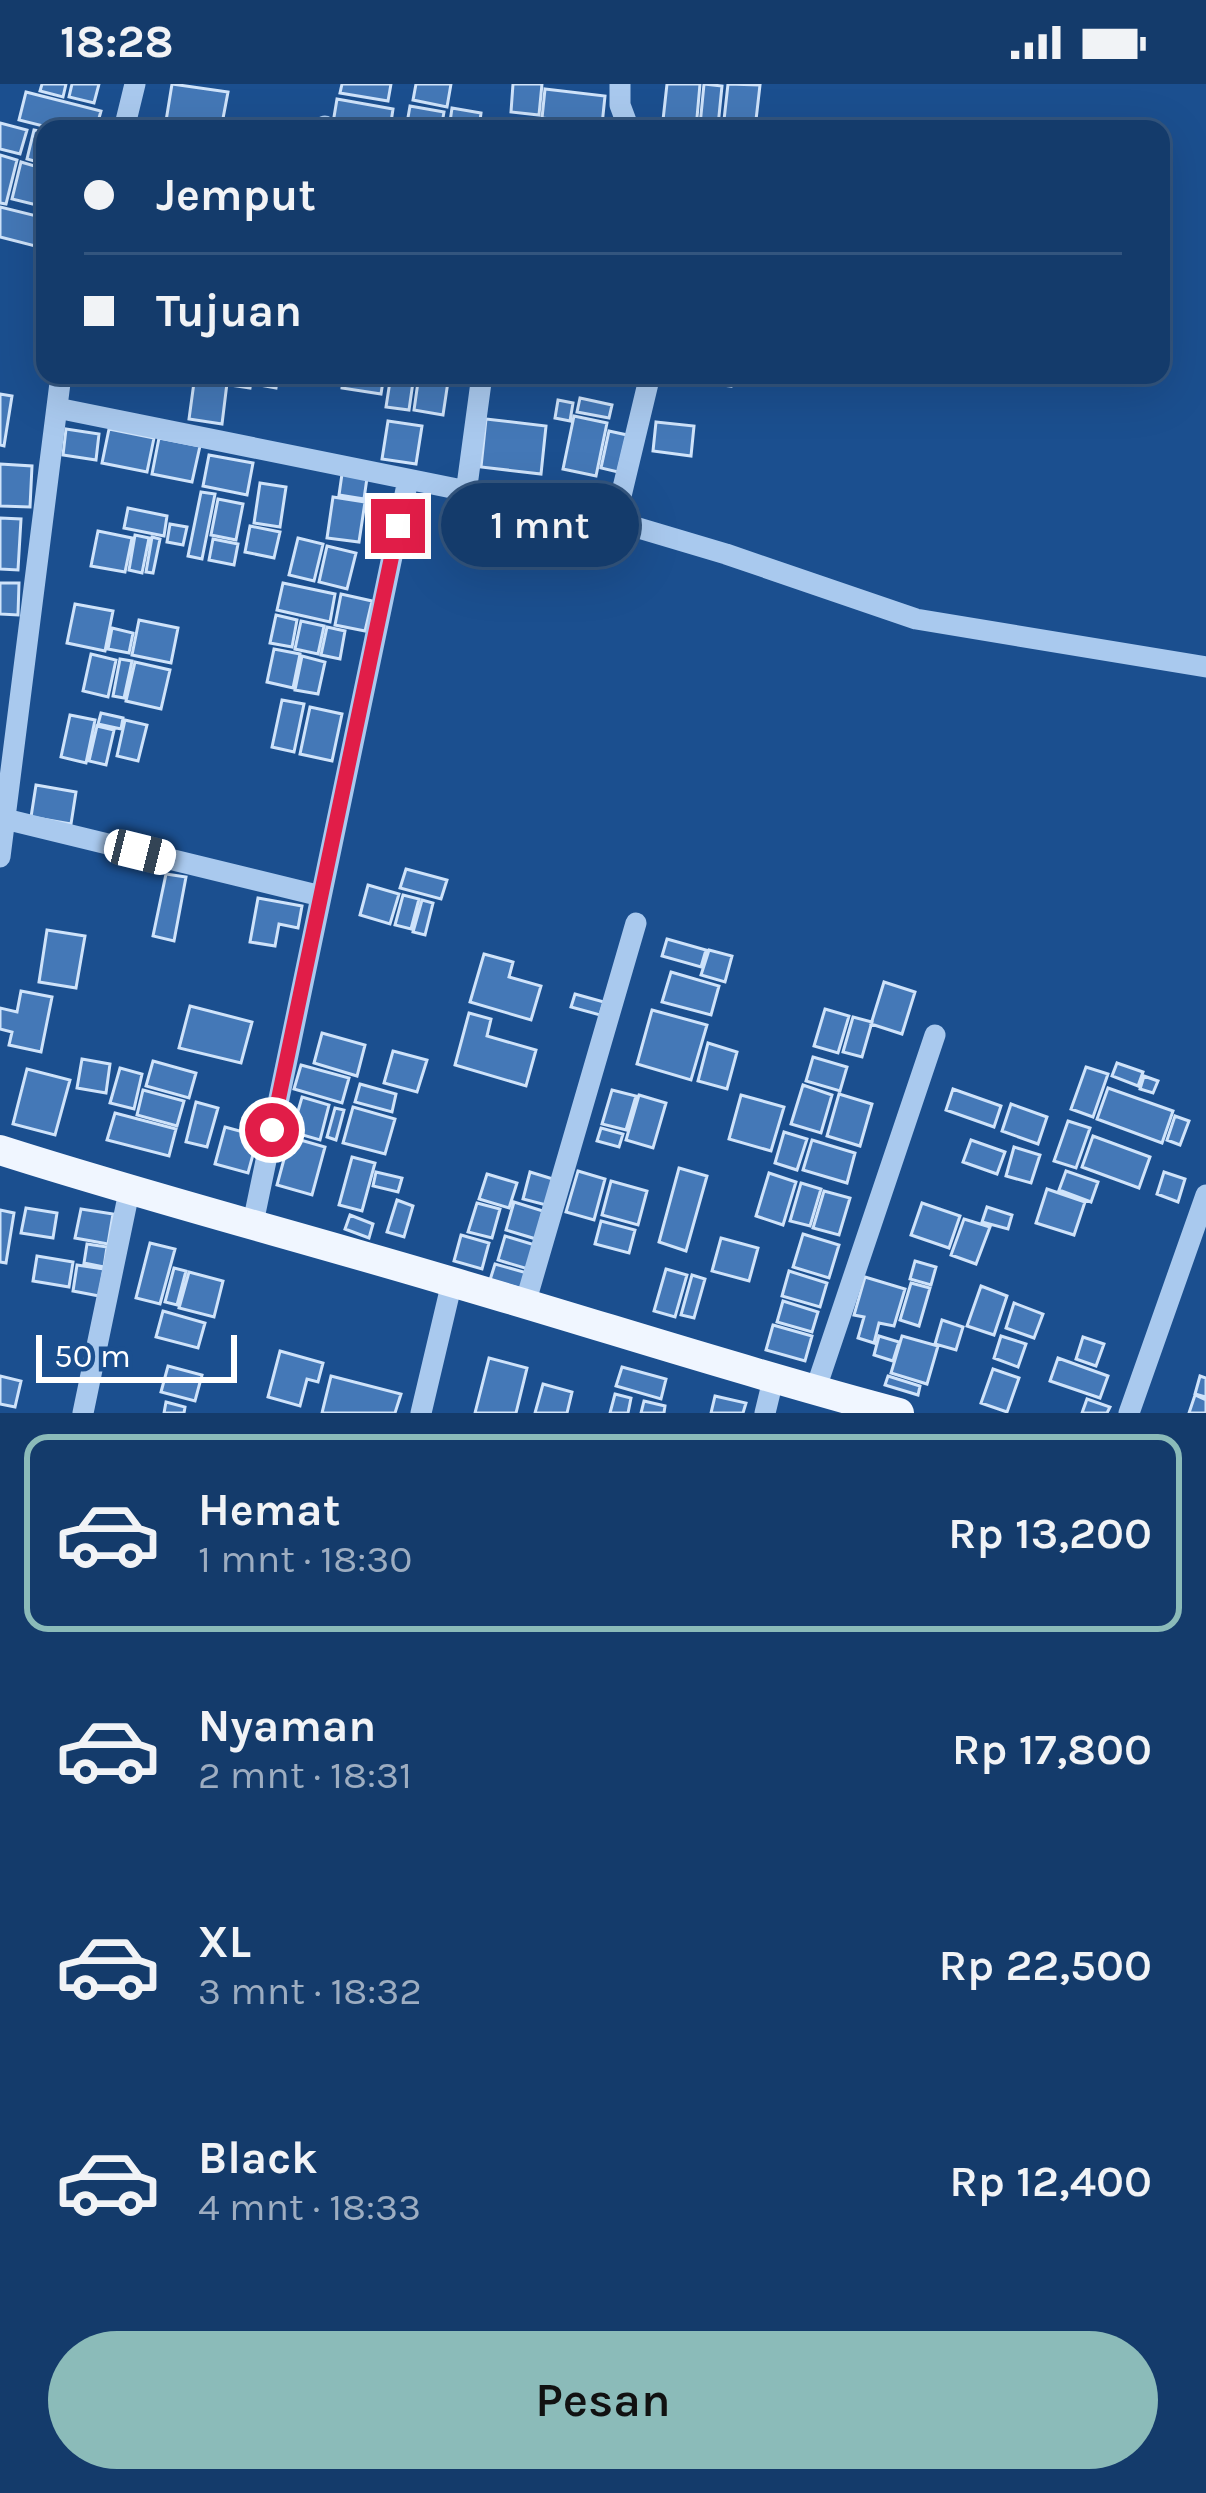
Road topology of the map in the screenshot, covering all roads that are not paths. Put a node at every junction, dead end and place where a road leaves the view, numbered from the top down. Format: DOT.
graph roads {
  1 [pos="135,84"];
  2 [pos="620,84"];
  3 [pos="126,120"];
  4 [pos="625,120"];
  5 [pos="60,384"];
  6 [pos="481,384"];
  7 [pos="648,384"];
  8 [pos="57,408"];
  9 [pos="408,480"];
  10 [pos="466,494"];
  11 [pos="615,521"];
  12 [pos="1206,667"];
  13 [pos="5,820"];
  14 [pos="0,857"];
  15 [pos="321,896"];
  16 [pos="636,922"];
  17 [pos="935,1035"];
  18 [pos="0,1150"];
  19 [pos="129,1192"];
  20 [pos="1206,1196"];
  21 [pos="253,1223"];
  22 [pos="452,1282"];
  23 [pos="525,1304"];
  24 [pos="773,1380"];
  25 [pos="815,1391"];
  26 [pos="83,1413"];
  27 [pos="422,1413"];
  28 [pos="765,1413"];
  29 [pos="899,1413"];
  30 [pos="1129,1413"];
  1 -- 3 [label="street"];
  2 -- 4 [label="street"];
  5 -- 8 [label="street"];
  6 -- 10 [label="street"];
  7 -- 11 [label="street"];
  8 -- 9 [label="street"];
  8 -- 13 [label="street"];
  9 -- 10 [label="street"];
  9 -- 15 [label="street"];
  10 -- 11 [label="street"];
  11 -- 12 [label="street"];
  13 -- 14 [label="street"];
  13 -- 15 [label="street"];
  15 -- 21 [label="street"];
  16 -- 23 [label="street"];
  17 -- 25 [label="street"];
  18 -- 19 [label="main road"];
  19 -- 21 [label="main road"];
  19 -- 26 [label="street"];
  20 -- 30 [label="street"];
  21 -- 22 [label="main road"];
  22 -- 23 [label="main road"];
  22 -- 27 [label="street"];
  23 -- 24 [label="main road"];
  24 -- 25 [label="main road"];
  24 -- 28 [label="street"];
  25 -- 29 [label="main road"];
}
